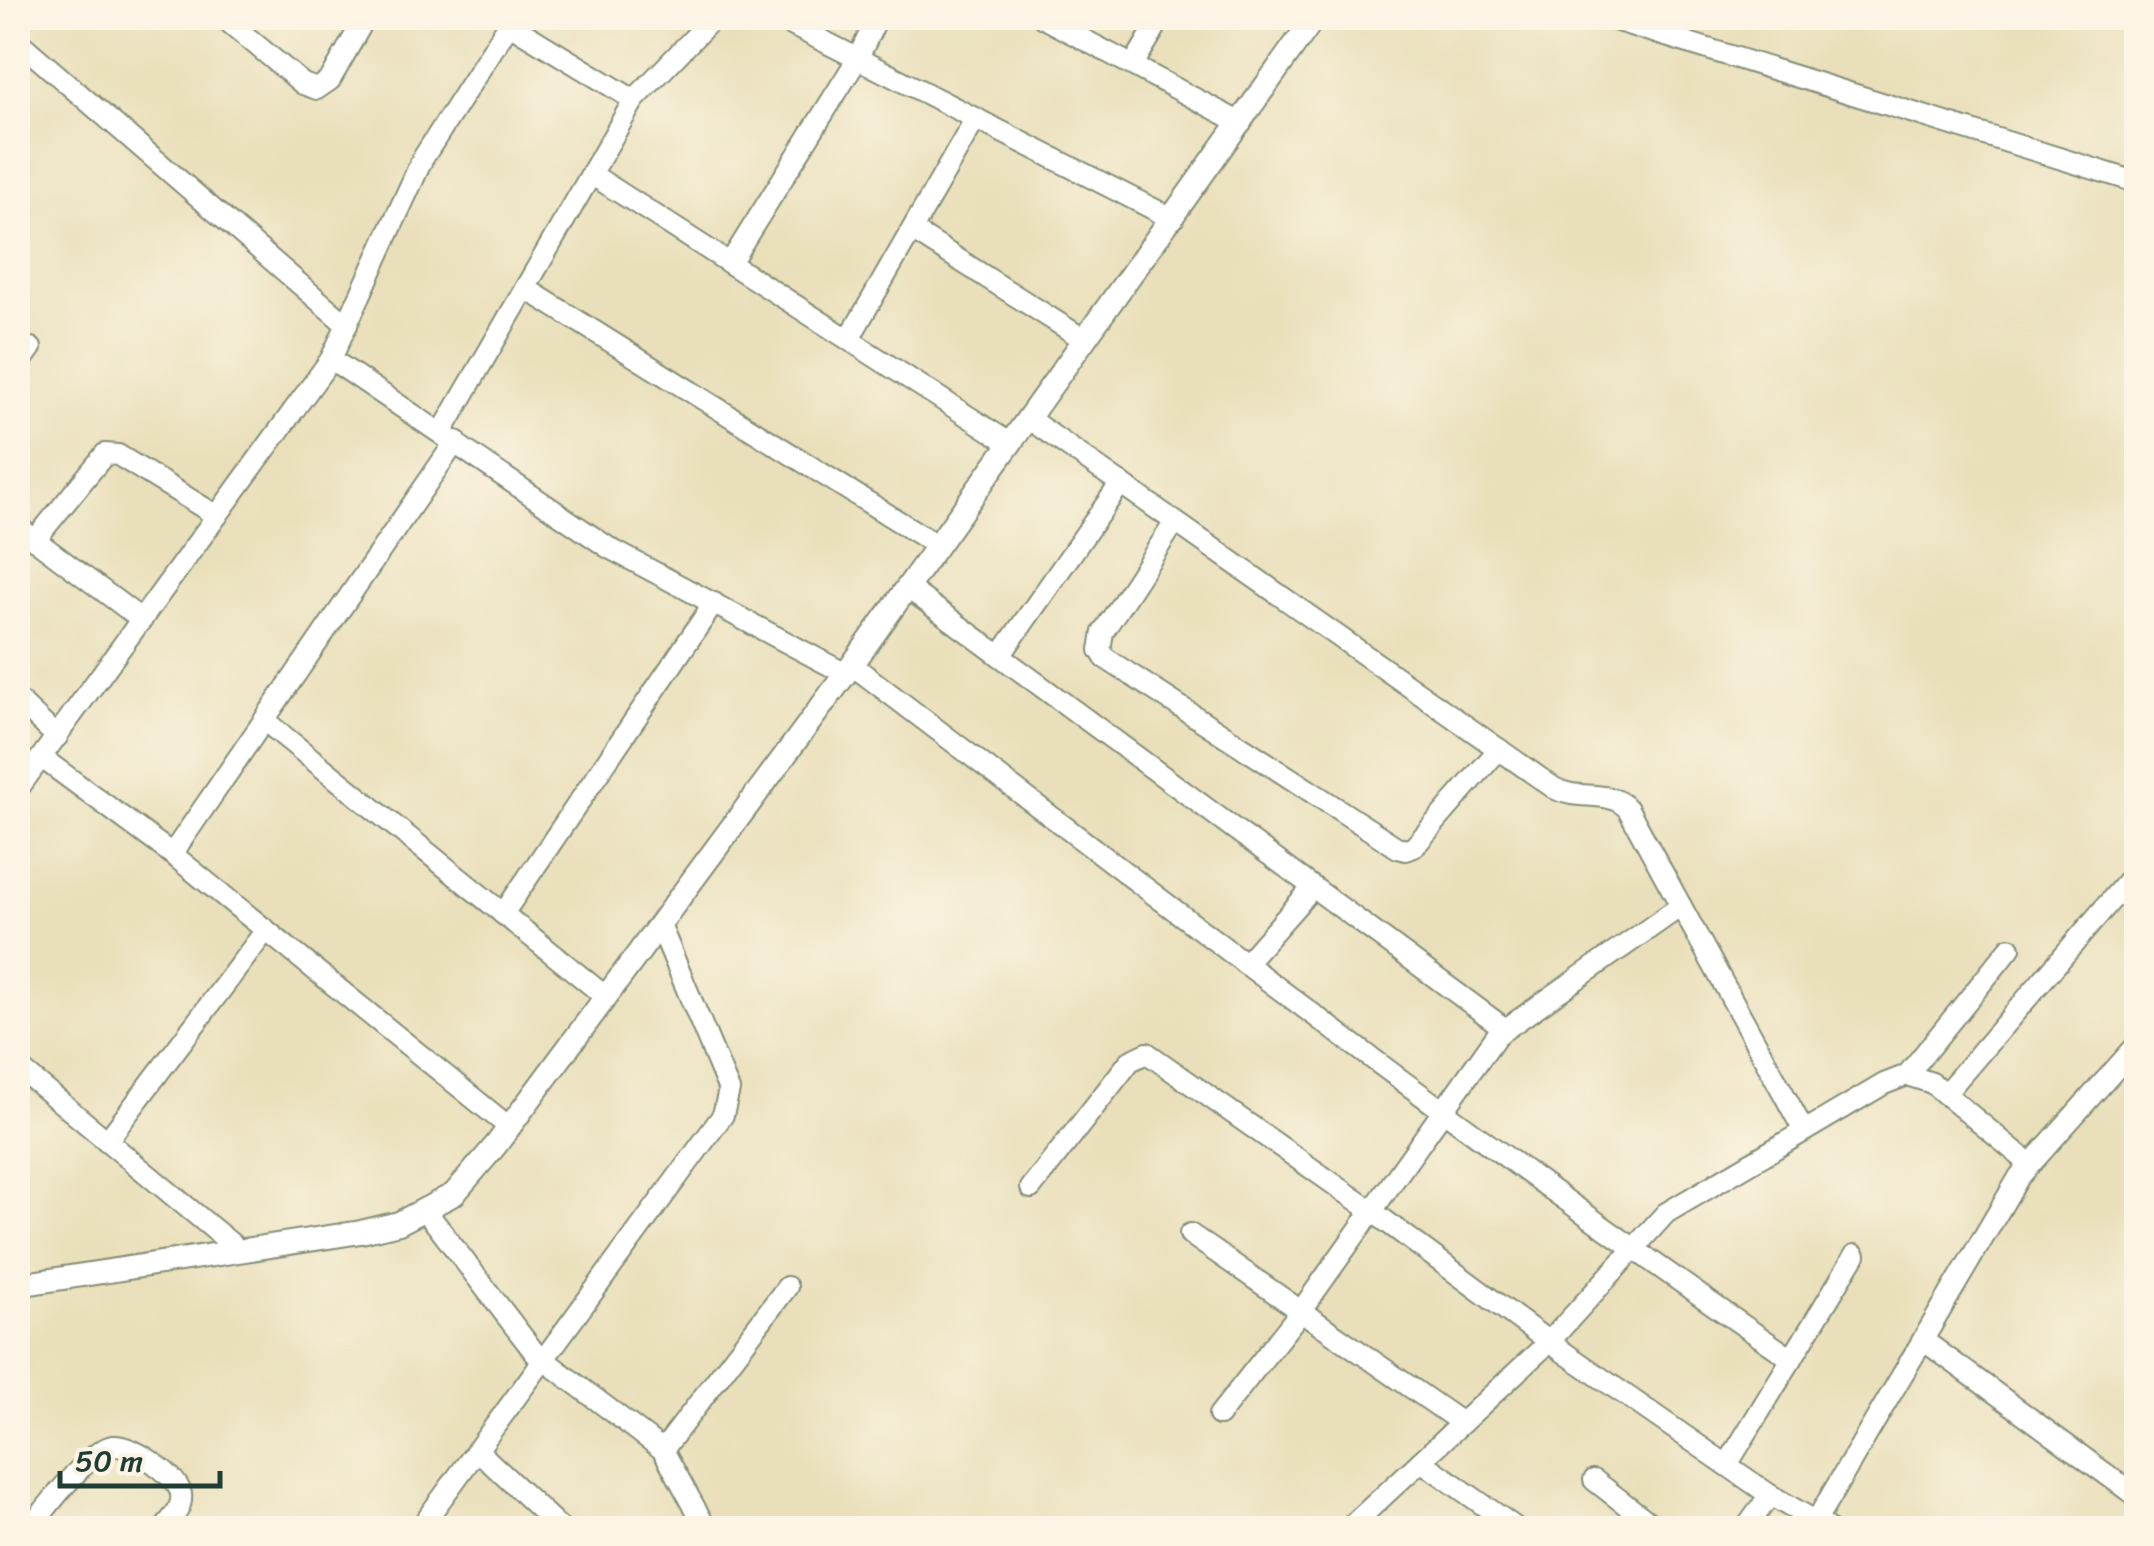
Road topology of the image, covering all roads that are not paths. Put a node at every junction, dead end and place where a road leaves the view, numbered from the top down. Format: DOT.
graph roads {
  1 [pos="224,18"];
  2 [pos="364,18"];
  3 [pos="713,18"];
  4 [pos="778,18"];
  5 [pos="877,18"];
  6 [pos="1043,18"];
  7 [pos="1161,18"];
  8 [pos="1314,18"];
  9 [pos="1608,18"];
  10 [pos="516,23"];
  11 [pos="18,41"];
  12 [pos="858,58"];
  13 [pos="1133,65"];
  14 [pos="634,100"];
  15 [pos="976,118"];
  16 [pos="1242,123"];
  17 [pos="591,174"];
  18 [pos="2136,182"];
  19 [pos="1173,219"];
  20 [pos="912,230"];
  21 [pos="730,263"];
  22 [pos="525,288"];
  23 [pos="346,325"];
  24 [pos="849,340"];
  25 [pos="1085,340"];
  26 [pos="31,348"];
  27 [pos="331,359"];
  28 [pos="18,366"];
  29 [pos="1029,419"];
  30 [pos="449,437"];
  31 [pos="1012,444"];
  32 [pos="1121,483"];
  33 [pos="217,516"];
  34 [pos="1176,522"];
  35 [pos="26,534"];
  36 [pos="938,546"];
  37 [pos="908,588"];
  38 [pos="714,604"];
  39 [pos="142,620"];
  40 [pos="1000,656"];
  41 [pos="849,669"];
  42 [pos="18,700"];
  43 [pos="265,721"];
  44 [pos="57,737"];
  45 [pos="1500,749"];
  46 [pos="42,758"];
  47 [pos="18,789"];
  48 [pos="172,854"];
  49 [pos="2136,871"];
  50 [pos="1313,887"];
  51 [pos="1680,906"];
  52 [pos="503,914"];
  53 [pos="660,924"];
  54 [pos="266,930"];
  55 [pos="2010,948"];
  56 [pos="1245,964"];
  57 [pos="606,997"];
  58 [pos="1504,1028"];
  59 [pos="2136,1046"];
  60 [pos="18,1066"];
  61 [pos="1907,1075"];
  62 [pos="1944,1094"];
  63 [pos="1442,1113"];
  64 [pos="509,1127"];
  65 [pos="1804,1131"];
  66 [pos="107,1141"];
  67 [pos="2030,1164"];
  68 [pos="1031,1188"];
  69 [pos="1372,1210"];
  70 [pos="426,1211"];
  71 [pos="1190,1234"];
  72 [pos="1632,1249"];
  73 [pos="240,1252"];
  74 [pos="1855,1256"];
  75 [pos="18,1285"];
  76 [pos="786,1288"];
  77 [pos="1301,1311"];
  78 [pos="1923,1340"];
  79 [pos="1549,1342"];
  80 [pos="542,1359"];
  81 [pos="1792,1359"];
  82 [pos="1219,1415"];
  83 [pos="1462,1423"];
  84 [pos="477,1450"];
  85 [pos="663,1450"];
  86 [pos="1421,1461"];
  87 [pos="1727,1465"];
  88 [pos="1594,1480"];
  89 [pos="1770,1495"];
  90 [pos="2136,1496"];
  91 [pos="1821,1524"];
  92 [pos="30,1528"];
  93 [pos="164,1528"];
  94 [pos="420,1528"];
  95 [pos="560,1528"];
  96 [pos="706,1528"];
  97 [pos="1349,1528"];
  98 [pos="1516,1528"];
  99 [pos="1656,1528"];
  100 [pos="1746,1528"];
  1 -- 2 [label="street"];
  3 -- 14 [label="street"];
  4 -- 12 [label="street"];
  5 -- 12 [label="street"];
  6 -- 13 [label="street"];
  7 -- 13 [label="street"];
  8 -- 16 [label="street"];
  9 -- 18 [label="street"];
  10 -- 14 [label="street"];
  10 -- 23 [label="street"];
  11 -- 23 [label="street"];
  12 -- 15 [label="street"];
  12 -- 21 [label="street"];
  13 -- 16 [label="street"];
  14 -- 17 [label="street"];
  15 -- 19 [label="street"];
  15 -- 20 [label="street"];
  16 -- 19 [label="street"];
  17 -- 21 [label="street"];
  17 -- 22 [label="street"];
  19 -- 25 [label="street"];
  20 -- 24 [label="street"];
  20 -- 25 [label="street"];
  21 -- 24 [label="street"];
  22 -- 30 [label="street"];
  22 -- 36 [label="street"];
  23 -- 27 [label="street"];
  24 -- 31 [label="street"];
  25 -- 29 [label="street"];
  26 -- 28 [label="street"];
  27 -- 30 [label="street"];
  27 -- 33 [label="street"];
  29 -- 31 [label="street"];
  29 -- 32 [label="street"];
  30 -- 38 [label="street"];
  30 -- 43 [label="street"];
  31 -- 36 [label="street"];
  32 -- 34 [label="street"];
  32 -- 40 [label="street"];
  33 -- 35 [label="street"];
  33 -- 39 [label="street"];
  34 -- 45 [label="street"];
  34 -- 45 [label="street"];
  35 -- 39 [label="street"];
  36 -- 37 [label="street"];
  37 -- 40 [label="street"];
  37 -- 41 [label="street"];
  38 -- 41 [label="street"];
  38 -- 52 [label="street"];
  39 -- 44 [label="street"];
  40 -- 50 [label="street"];
  41 -- 53 [label="street"];
  41 -- 56 [label="street"];
  42 -- 44 [label="street"];
  43 -- 48 [label="street"];
  43 -- 52 [label="street"];
  44 -- 46 [label="street"];
  45 -- 51 [label="street"];
  46 -- 47 [label="street"];
  46 -- 48 [label="street"];
  48 -- 54 [label="street"];
  49 -- 62 [label="street"];
  50 -- 56 [label="street"];
  50 -- 58 [label="street"];
  51 -- 58 [label="street"];
  51 -- 65 [label="street"];
  52 -- 57 [label="street"];
  53 -- 57 [label="street"];
  53 -- 80 [label="street"];
  54 -- 64 [label="street"];
  54 -- 66 [label="street"];
  55 -- 61 [label="street"];
  56 -- 63 [label="street"];
  57 -- 64 [label="street"];
  58 -- 63 [label="street"];
  59 -- 67 [label="street"];
  60 -- 66 [label="street"];
  61 -- 62 [label="street"];
  61 -- 65 [label="street"];
  62 -- 67 [label="street"];
  63 -- 69 [label="street"];
  63 -- 72 [label="street"];
  64 -- 70 [label="street"];
  65 -- 72 [label="street"];
  66 -- 73 [label="street"];
  67 -- 78 [label="street"];
  68 -- 69 [label="street"];
  69 -- 77 [label="street"];
  69 -- 79 [label="street"];
  70 -- 73 [label="street"];
  70 -- 80 [label="street"];
  71 -- 77 [label="street"];
  72 -- 79 [label="street"];
  72 -- 81 [label="street"];
  73 -- 75 [label="street"];
  74 -- 81 [label="street"];
  76 -- 85 [label="street"];
  77 -- 82 [label="street"];
  77 -- 83 [label="street"];
  78 -- 90 [label="street"];
  78 -- 91 [label="street"];
  79 -- 83 [label="street"];
  79 -- 87 [label="street"];
  80 -- 84 [label="street"];
  80 -- 85 [label="street"];
  81 -- 87 [label="street"];
  83 -- 86 [label="street"];
  84 -- 94 [label="street"];
  84 -- 95 [label="street"];
  85 -- 96 [label="street"];
  86 -- 97 [label="street"];
  86 -- 98 [label="street"];
  87 -- 89 [label="street"];
  88 -- 99 [label="street"];
  89 -- 91 [label="street"];
  89 -- 100 [label="street"];
  92 -- 93 [label="street"];
}
